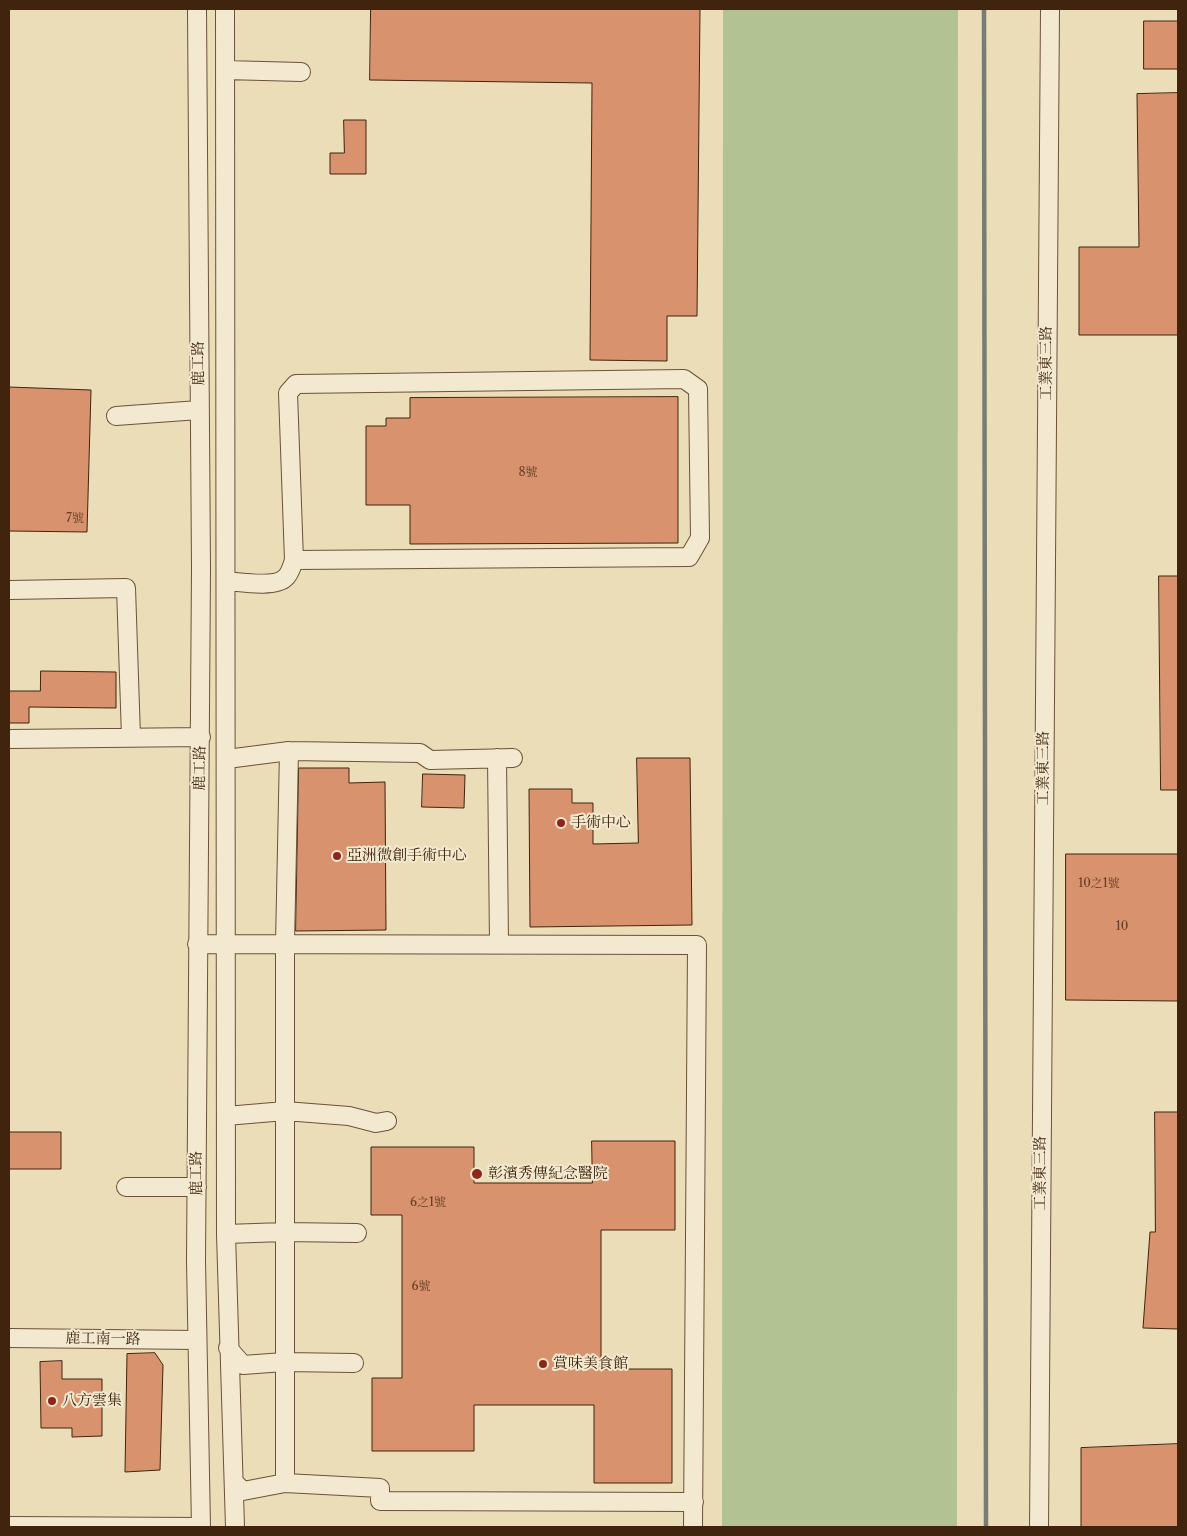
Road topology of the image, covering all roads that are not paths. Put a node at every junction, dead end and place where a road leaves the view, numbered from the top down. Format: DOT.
graph roads {
  1 [pos="197,9"];
  2 [pos="224,9"];
  3 [pos="1050,9"];
  4 [pos="225,70"];
  5 [pos="301,72"];
  6 [pos="199,410"];
  7 [pos="116,416"];
  8 [pos="294,560"];
  9 [pos="226,582"];
  10 [pos="9,590"];
  11 [pos="131,737"];
  12 [pos="201,737"];
  13 [pos="9,739"];
  14 [pos="290,751"];
  15 [pos="227,759"];
  16 [pos="499,943"];
  17 [pos="197,944"];
  18 [pos="285,944"];
  19 [pos="227,945"];
  20 [pos="285,1111"];
  21 [pos="226,1116"];
  22 [pos="387,1121"];
  23 [pos="126,1187"];
  24 [pos="197,1187"];
  25 [pos="284,1232"];
  26 [pos="357,1233"];
  27 [pos="226,1234"];
  28 [pos="9,1338"];
  29 [pos="196,1340"];
  30 [pos="228,1348"];
  31 [pos="284,1362"];
  32 [pos="354,1363"];
  33 [pos="235,1483"];
  34 [pos="286,1483"];
  35 [pos="694,1502"];
  36 [pos="9,1526"];
  37 [pos="201,1527"];
  38 [pos="235,1527"];
  39 [pos="693,1527"];
  40 [pos="1039,1527"];
  1 -- 6 [label="street, 鹿工路"];
  2 -- 4 [label="street, 鹿工路"];
  3 -- 40 [label="street, 工業東三路"];
  4 -- 5 [label="street"];
  4 -- 9 [label="street, 鹿工路"];
  6 -- 7 [label="street"];
  6 -- 12 [label="street, 鹿工路"];
  8 -- 8 [label="street"];
  8 -- 9 [label="street"];
  9 -- 15 [label="street, 鹿工路"];
  10 -- 11 [label="street"];
  11 -- 12 [label="street"];
  11 -- 13 [label="street"];
  12 -- 17 [label="street, 鹿工路"];
  14 -- 15 [label="street"];
  14 -- 16 [label="street"];
  14 -- 18 [label="street"];
  15 -- 19 [label="street, 鹿工路"];
  16 -- 18 [label="street"];
  16 -- 35 [label="street"];
  17 -- 19 [label="street"];
  17 -- 24 [label="street, 鹿工路"];
  18 -- 19 [label="street"];
  18 -- 20 [label="street"];
  19 -- 21 [label="street, 鹿工路"];
  20 -- 21 [label="street"];
  20 -- 22 [label="street"];
  20 -- 25 [label="street"];
  21 -- 27 [label="street, 鹿工路"];
  23 -- 24 [label="street"];
  24 -- 29 [label="street, 鹿工路"];
  25 -- 26 [label="street"];
  25 -- 27 [label="street"];
  25 -- 31 [label="street"];
  27 -- 30 [label="street, 鹿工路"];
  28 -- 29 [label="street, 鹿工南一路"];
  29 -- 37 [label="street, 鹿工路"];
  30 -- 31 [label="street"];
  30 -- 33 [label="street, 鹿工路"];
  31 -- 32 [label="street"];
  31 -- 34 [label="street"];
  33 -- 34 [label="street"];
  33 -- 38 [label="street, 鹿工路"];
  34 -- 35 [label="street"];
  35 -- 39 [label="street"];
  36 -- 37 [label="street"];
}
